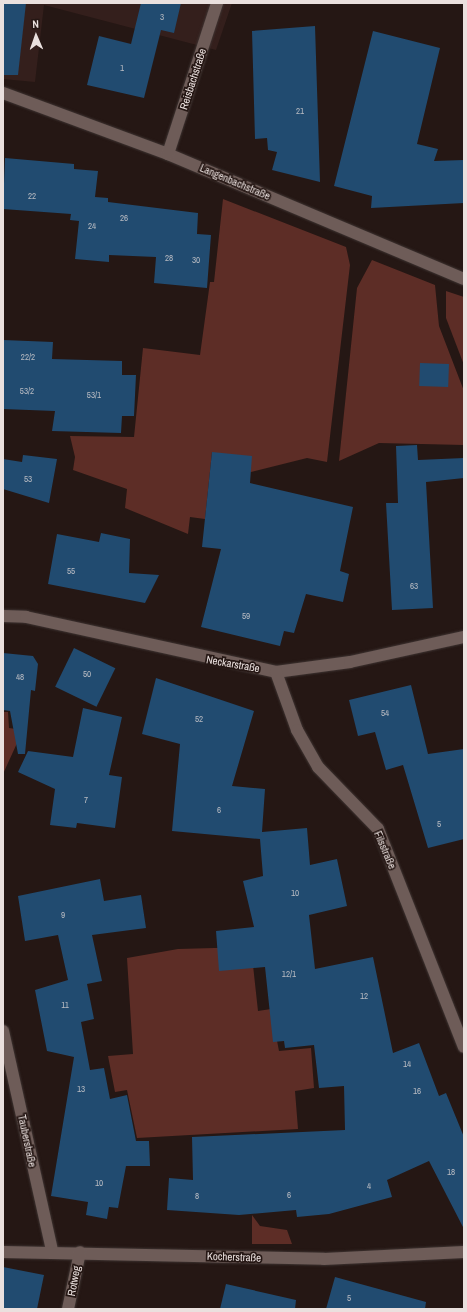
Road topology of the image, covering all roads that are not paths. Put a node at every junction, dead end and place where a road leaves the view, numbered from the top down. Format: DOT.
graph roads {
  1 [pos="217,3"];
  2 [pos="3,93"];
  3 [pos="168,154"];
  4 [pos="464,278"];
  5 [pos="3,616"];
  6 [pos="464,637"];
  7 [pos="276,672"];
  8 [pos="3,1031"];
  9 [pos="464,1047"];
  10 [pos="52,1251"];
  11 [pos="3,1252"];
  12 [pos="80,1252"];
  13 [pos="464,1252"];
  14 [pos="68,1309"];
  1 -- 3 [label="street, Reisbachstraße"];
  2 -- 3 [label="street, Langenbachstraße"];
  3 -- 4 [label="street, Langenbachstraße"];
  5 -- 7 [label="street, Neckarstraße"];
  6 -- 7 [label="street, Neckarstraße"];
  7 -- 9 [label="street, Filsstraße"];
  8 -- 10 [label="street, Tauberstraße"];
  10 -- 11 [label="street, Kocherstraße"];
  10 -- 12 [label="street, Kocherstraße"];
  12 -- 13 [label="street, Kocherstraße"];
  12 -- 14 [label="street, Rotweg"];
}
